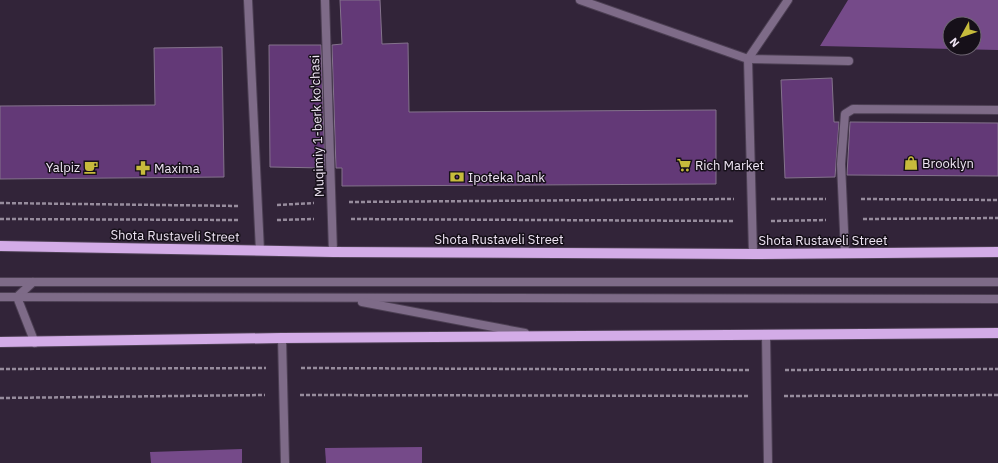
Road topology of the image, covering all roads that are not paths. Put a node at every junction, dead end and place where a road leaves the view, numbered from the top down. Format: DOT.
graph roads {
  1 [pos="248,0"];
  2 [pos="325,0"];
  3 [pos="580,0"];
  4 [pos="788,0"];
  5 [pos="748,59"];
  6 [pos="848,61"];
  7 [pos="998,110"];
  8 [pos="0,246"];
  9 [pos="260,251"];
  10 [pos="333,252"];
  11 [pos="998,252"];
  12 [pos="844,253"];
  13 [pos="753,254"];
  14 [pos="0,282"];
  15 [pos="33,282"];
  16 [pos="998,282"];
  17 [pos="17,296"];
  18 [pos="0,297"];
  19 [pos="343,298"];
  20 [pos="998,299"];
  21 [pos="998,333"];
  22 [pos="766,335"];
  23 [pos="537,336"];
  24 [pos="282,338"];
  25 [pos="0,342"];
  26 [pos="36,343"];
  27 [pos="285,463"];
  28 [pos="768,463"];
  1 -- 9 [label="street"];
  2 -- 10 [label="street, Muqimiy 1-berk ko'chasi"];
  3 -- 5 [label="street"];
  4 -- 5 [label="street"];
  5 -- 6 [label="street"];
  5 -- 13 [label="street"];
  7 -- 12 [label="street"];
  8 -- 9 [label="main road, Shota Rustaveli Street"];
  9 -- 10 [label="main road, Shota Rustaveli Street"];
  10 -- 13 [label="main road, Shota Rustaveli Street"];
  11 -- 12 [label="main road, Shota Rustaveli Street"];
  12 -- 13 [label="main road, Shota Rustaveli Street"];
  14 -- 15 [label="street"];
  15 -- 16 [label="street"];
  15 -- 17 [label="street"];
  17 -- 18 [label="street"];
  17 -- 19 [label="street"];
  17 -- 26 [label="street"];
  19 -- 20 [label="street"];
  19 -- 23 [label="street"];
  21 -- 22 [label="main road"];
  22 -- 23 [label="main road"];
  22 -- 28 [label="street"];
  23 -- 24 [label="main road"];
  24 -- 26 [label="main road"];
  24 -- 27 [label="street"];
  25 -- 26 [label="main road"];
}
